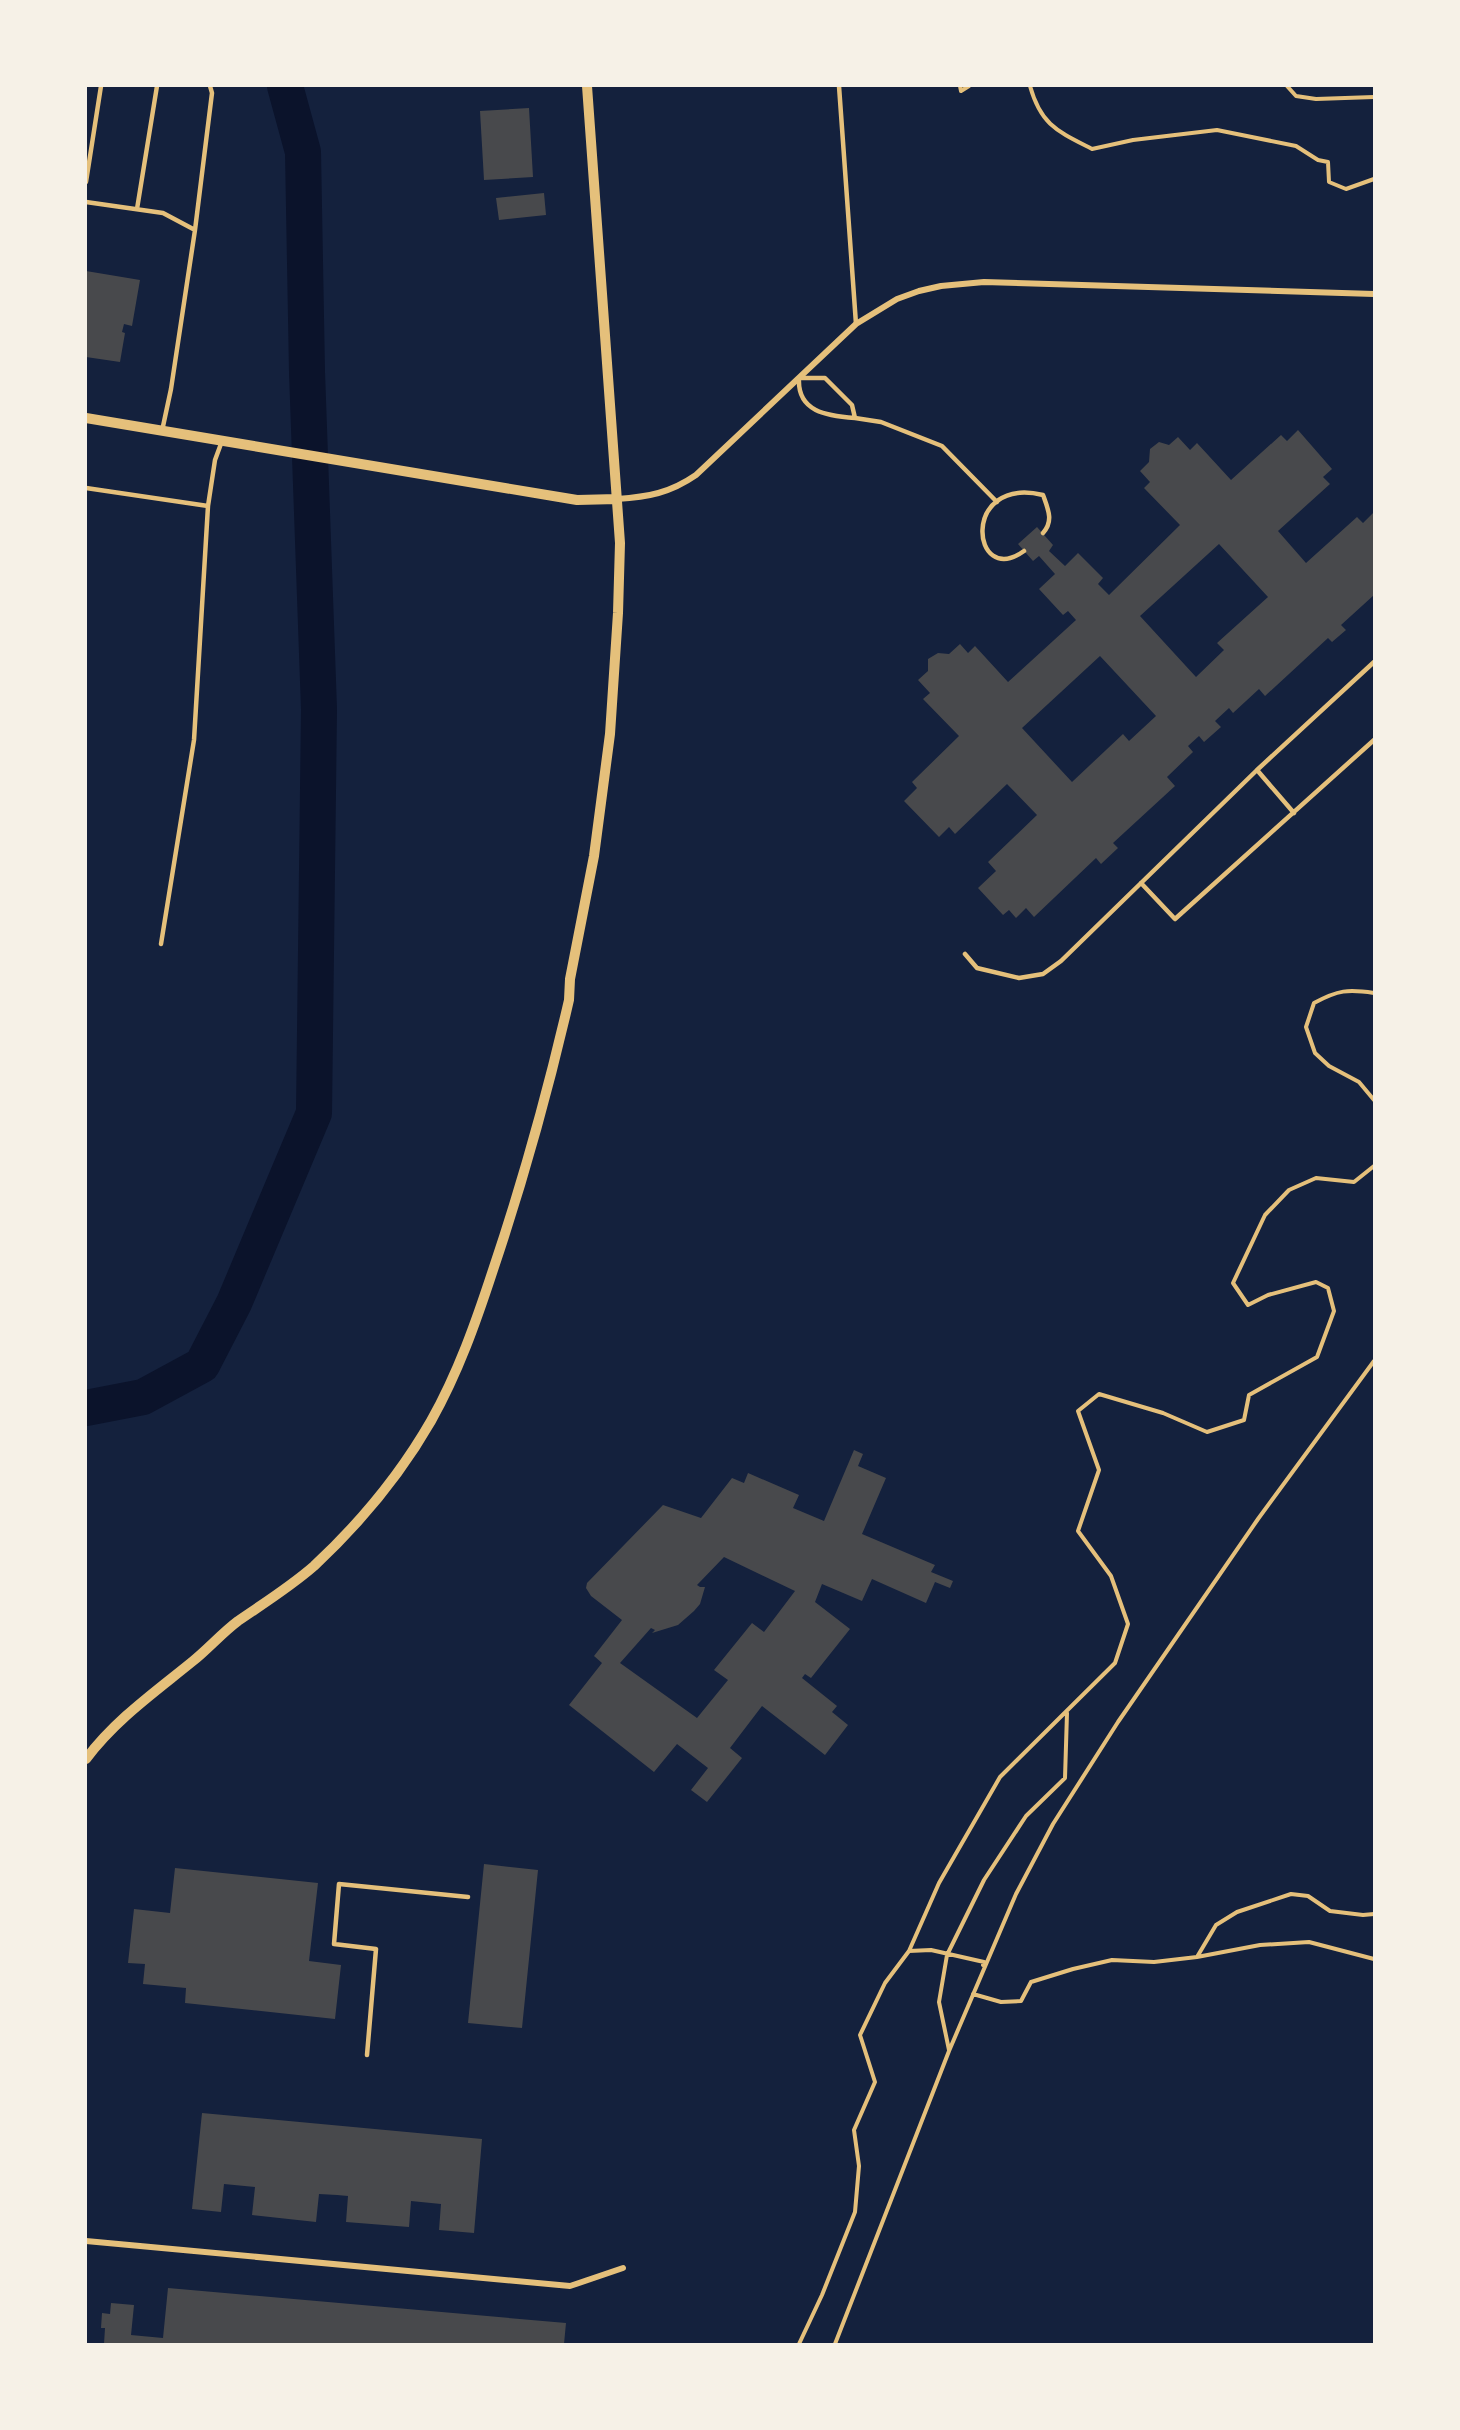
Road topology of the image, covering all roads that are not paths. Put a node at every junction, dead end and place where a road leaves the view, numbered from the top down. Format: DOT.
graph roads {
  1 [pos="101,86"];
  2 [pos="157,86"];
  3 [pos="210,86"];
  4 [pos="587,86"];
  5 [pos="838,86"];
  6 [pos="86,182"];
  7 [pos="86,202"];
  8 [pos="137,209"];
  9 [pos="195,231"];
  10 [pos="1374,294"];
  11 [pos="856,324"];
  12 [pos="799,378"];
  13 [pos="86,418"];
  14 [pos="855,418"];
  15 [pos="162,431"];
  16 [pos="222,441"];
  17 [pos="86,488"];
  18 [pos="617,498"];
  19 [pos="997,502"];
  20 [pos="208,506"];
  21 [pos="1043,533"];
  22 [pos="1024,551"];
  23 [pos="1374,662"];
  24 [pos="1374,740"];
  25 [pos="1257,770"];
  26 [pos="1294,813"];
  27 [pos="1141,883"];
  28 [pos="161,944"];
  29 [pos="965,954"];
  30 [pos="86,1758"];
  31 [pos="468,1897"];
  32 [pos="367,2055"];
  33 [pos="86,2241"];
  34 [pos="623,2268"];
  1 -- 6 [label="lane"];
  2 -- 8 [label="lane"];
  3 -- 9 [label="lane"];
  4 -- 18 [label="street"];
  5 -- 11 [label="lane"];
  7 -- 8 [label="lane"];
  8 -- 9 [label="lane"];
  9 -- 15 [label="lane"];
  10 -- 11 [label="street"];
  11 -- 12 [label="street"];
  12 -- 14 [label="lane"];
  12 -- 14 [label="lane"];
  12 -- 18 [label="street"];
  13 -- 15 [label="street"];
  14 -- 19 [label="lane"];
  15 -- 16 [label="street"];
  16 -- 18 [label="street"];
  16 -- 20 [label="lane"];
  17 -- 20 [label="lane"];
  18 -- 30 [label="street"];
  19 -- 21 [label="lane"];
  19 -- 22 [label="lane"];
  20 -- 28 [label="lane"];
  23 -- 25 [label="lane"];
  24 -- 26 [label="lane"];
  25 -- 26 [label="lane"];
  25 -- 27 [label="lane"];
  26 -- 27 [label="lane"];
  27 -- 29 [label="lane"];
  31 -- 32 [label="lane"];
  33 -- 34 [label="street"];
}
